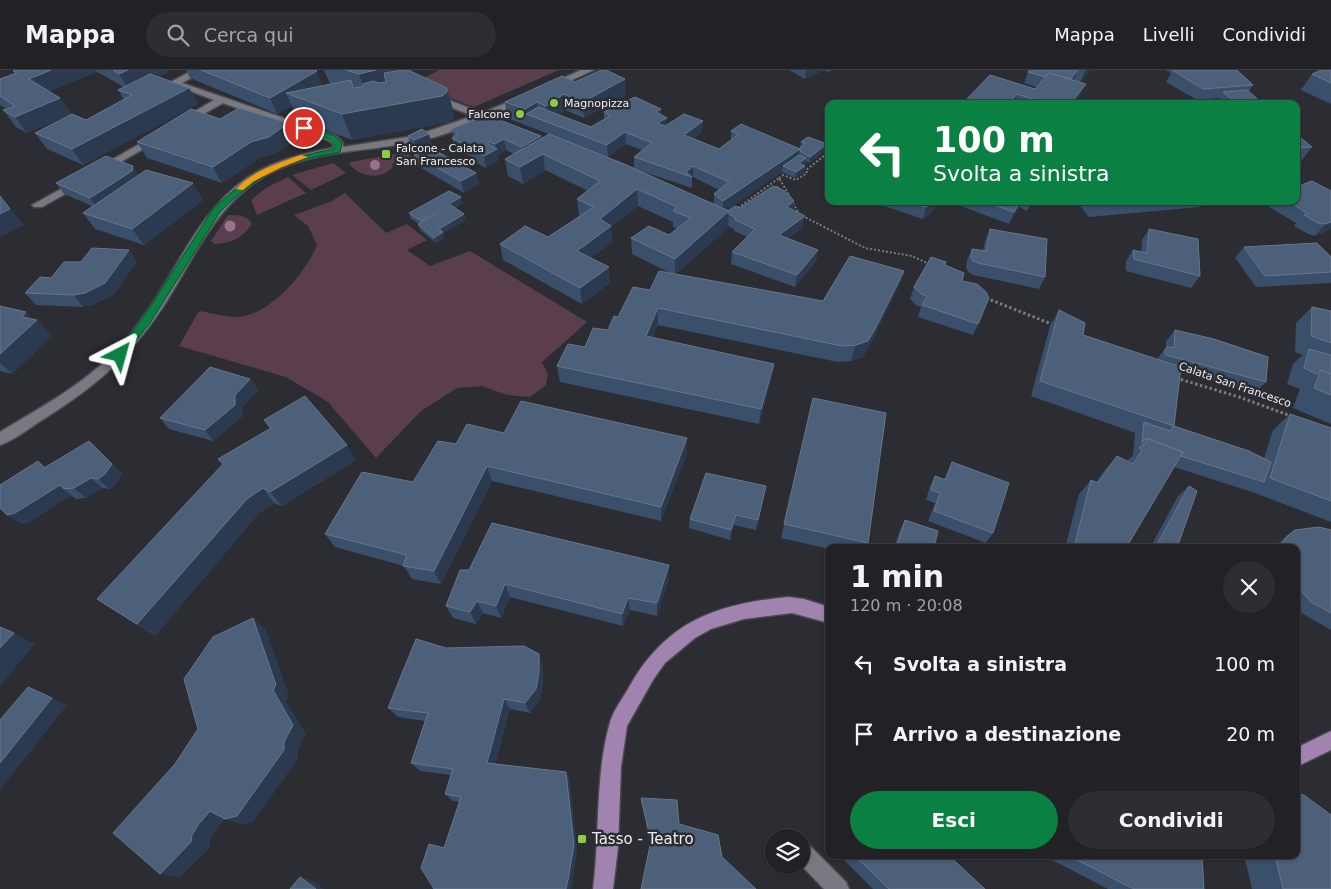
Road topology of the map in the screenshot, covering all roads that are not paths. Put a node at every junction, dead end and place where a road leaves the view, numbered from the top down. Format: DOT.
graph roads {
  1 [pos="200,70"];
  2 [pos="589,70"];
  3 [pos="425,94"];
  4 [pos="223,99"];
  5 [pos="482,116"];
  6 [pos="495,121"];
  7 [pos="338,151"];
  8 [pos="38,205"];
  9 [pos="0,439"];
  10 [pos="825,614"];
  11 [pos="1331,740"];
  12 [pos="1300,756"];
  13 [pos="810,860"];
  14 [pos="603,889"];
  15 [pos="839,889"];
  1 -- 4 [label="street"];
  2 -- 5 [label="street"];
  3 -- 5 [label="street"];
  4 -- 7 [label="street"];
  4 -- 8 [label="street"];
  5 -- 6 [label="street"];
  5 -- 7 [label="street"];
  7 -- 9 [label="street"];
  10 -- 14 [label="main road"];
  11 -- 12 [label="main road"];
  13 -- 15 [label="street"];
}
